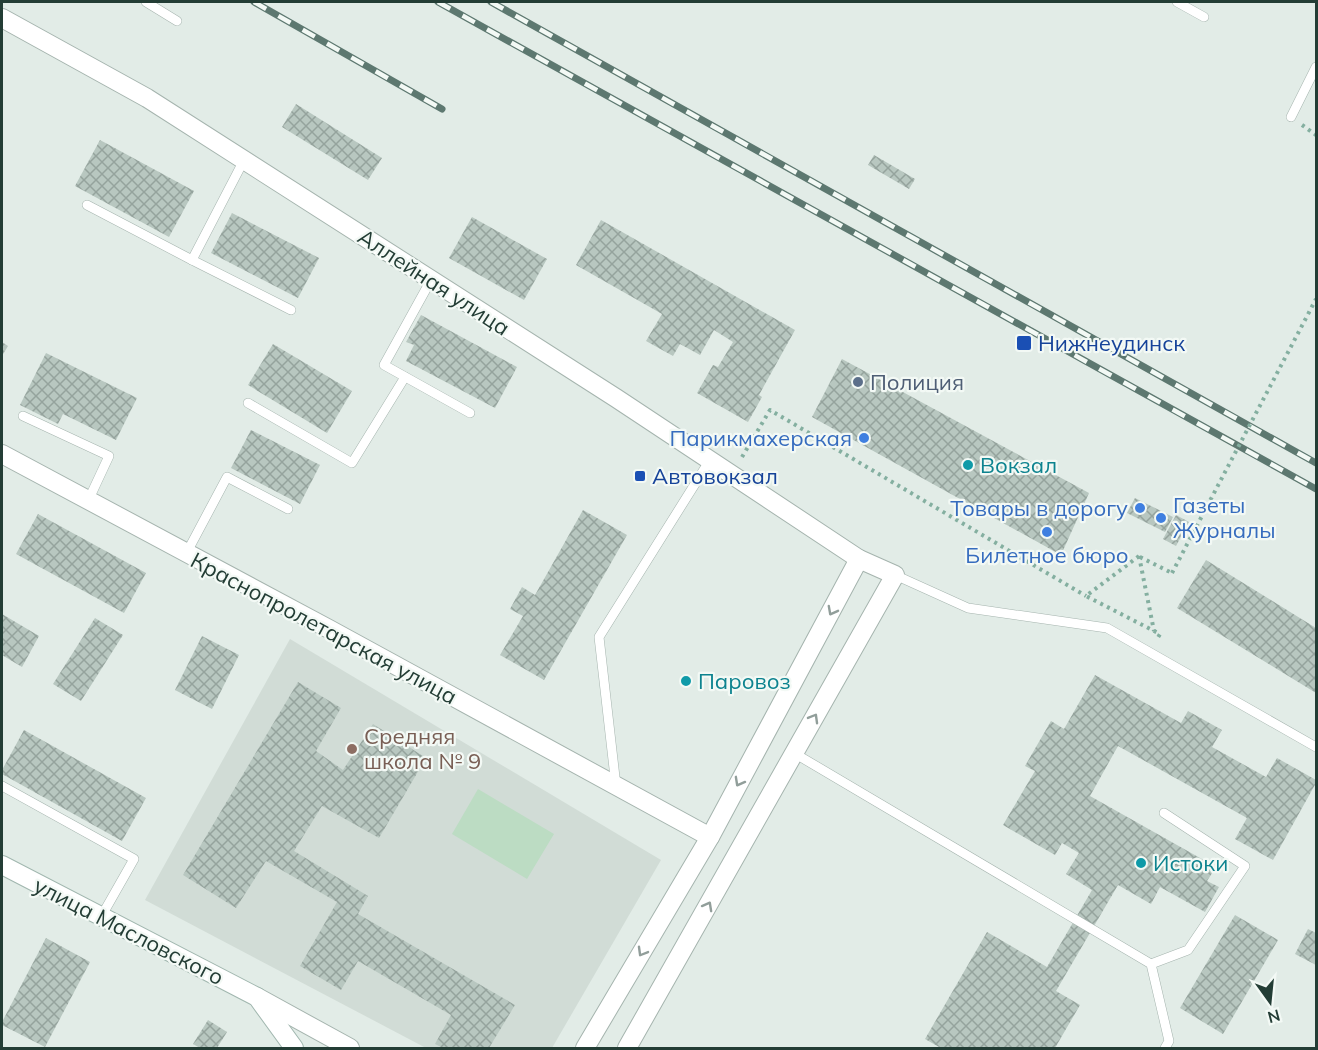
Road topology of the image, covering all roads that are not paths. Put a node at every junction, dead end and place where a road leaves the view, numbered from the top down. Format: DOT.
graph roads {
  1 [pos="146,2"];
  2 [pos="1177,2"];
  3 [pos="1204,17"];
  4 [pos="2,18"];
  5 [pos="177,21"];
  6 [pos="1317,67"];
  7 [pos="1291,117"];
  8 [pos="244,160"];
  9 [pos="87,205"];
  10 [pos="192,260"];
  11 [pos="431,280"];
  12 [pos="291,310"];
  13 [pos="405,377"];
  14 [pos="248,403"];
  15 [pos="470,413"];
  16 [pos="23,416"];
  17 [pos="2,454"];
  18 [pos="710,460"];
  19 [pos="88,501"];
  20 [pos="288,509"];
  21 [pos="186,554"];
  22 [pos="860,559"];
  23 [pos="895,575"];
  24 [pos="1317,747"];
  25 [pos="794,753"];
  26 [pos="2,786"];
  27 [pos="616,786"];
  28 [pos="1164,813"];
  29 [pos="710,837"];
  30 [pos="2,864"];
  31 [pos="101,917"];
  32 [pos="1152,964"];
  33 [pos="257,998"];
  34 [pos="294,1048"];
  35 [pos="350,1048"];
  36 [pos="585,1048"];
  37 [pos="627,1048"];
  38 [pos="1165,1048"];
  1 -- 5 [label="lane"];
  2 -- 3 [label="lane"];
  4 -- 8 [label="street, Аллейная улица"];
  6 -- 7 [label="lane"];
  8 -- 10 [label="lane"];
  8 -- 11 [label="street, Аллейная улица"];
  9 -- 10 [label="lane"];
  10 -- 12 [label="lane"];
  11 -- 13 [label="lane"];
  11 -- 18 [label="street, Аллейная улица"];
  13 -- 14 [label="lane"];
  13 -- 15 [label="lane"];
  16 -- 19 [label="lane"];
  17 -- 19 [label="street, Краснопролетарская улица"];
  18 -- 22 [label="street, Аллейная улица"];
  18 -- 27 [label="lane"];
  19 -- 21 [label="street, Краснопролетарская улица"];
  20 -- 21 [label="lane"];
  21 -- 27 [label="street, Краснопролетарская улица"];
  22 -- 23 [label="street, Аллейная улица"];
  22 -- 29 [label="street, one-way"];
  23 -- 24 [label="lane"];
  25 -- 23 [label="street, one-way"];
  25 -- 32 [label="lane"];
  37 -- 25 [label="street, one-way"];
  26 -- 31 [label="lane"];
  27 -- 29 [label="street, Краснопролетарская улица"];
  28 -- 32 [label="lane"];
  29 -- 36 [label="street, one-way"];
  30 -- 31 [label="street, улица Масловского"];
  31 -- 33 [label="street, улица Масловского"];
  32 -- 38 [label="lane"];
  33 -- 34 [label="street, улица Масловского"];
  33 -- 35 [label="street, улица Масловского"];
}
